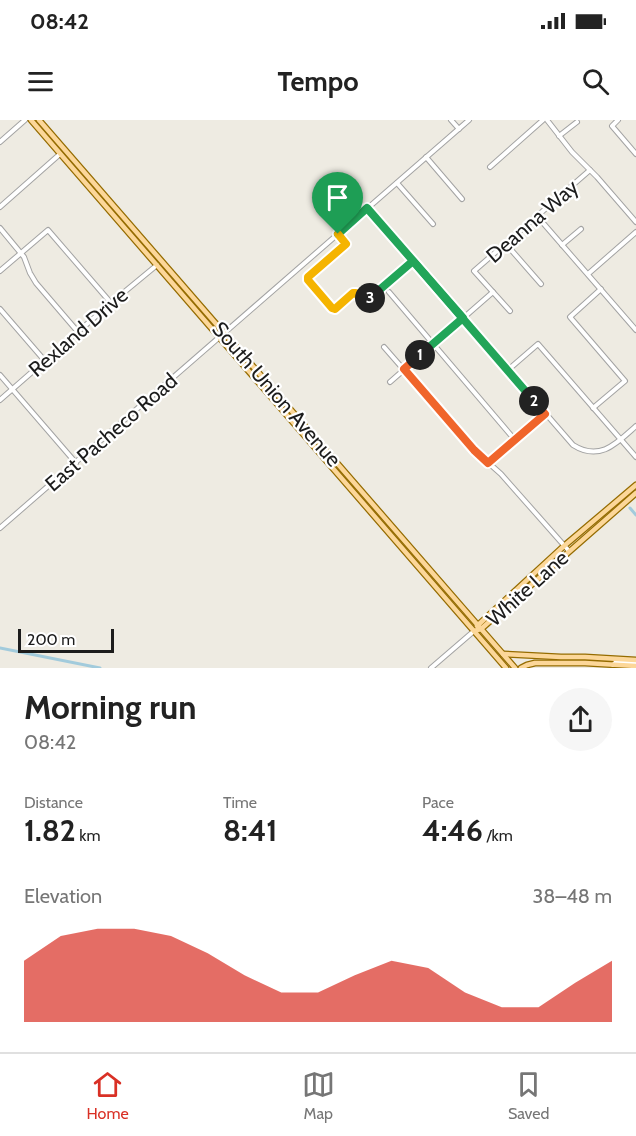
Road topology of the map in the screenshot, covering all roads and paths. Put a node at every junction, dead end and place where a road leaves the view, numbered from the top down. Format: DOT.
graph roads {
  1 [pos="25,120"];
  2 [pos="31,120"];
  3 [pos="39,120"];
  4 [pos="451,120"];
  5 [pos="469,120"];
  6 [pos="545,120"];
  7 [pos="618,120"];
  8 [pos="577,121"];
  9 [pos="459,129"];
  10 [pos="559,136"];
  11 [pos="0,142"];
  12 [pos="60,154"];
  13 [pos="636,154"];
  14 [pos="426,157"];
  15 [pos="490,167"];
  16 [pos="590,170"];
  17 [pos="90,179"];
  18 [pos="397,183"];
  19 [pos="462,199"];
  20 [pos="0,207"];
  21 [pos="367,208"];
  22 [pos="537,216"];
  23 [pos="636,222"];
  24 [pos="433,224"];
  25 [pos="0,228"];
  26 [pos="581,229"];
  27 [pos="636,232"];
  28 [pos="339,233"];
  29 [pos="506,244"];
  30 [pos="562,245"];
  31 [pos="21,253"];
  32 [pos="413,261"];
  33 [pos="160,264"];
  34 [pos="0,271"];
  35 [pos="588,274"];
  36 [pos="541,284"];
  37 [pos="601,289"];
  38 [pos="388,292"];
  39 [pos="493,292"];
  40 [pos="111,303"];
  41 [pos="0,309"];
  42 [pos="510,311"];
  43 [pos="463,318"];
  44 [pos="636,330"];
  45 [pos="78,332"];
  46 [pos="222,335"];
  47 [pos="433,344"];
  48 [pos="384,347"];
  49 [pos="45,361"];
  50 [pos="404,369"];
  51 [pos="508,370"];
  52 [pos="0,375"];
  53 [pos="390,382"];
  54 [pos="12,389"];
  55 [pos="0,399"];
  56 [pos="593,408"];
  57 [pos="545,414"];
  58 [pos="636,426"];
  59 [pos="620,439"];
  60 [pos="515,440"];
  61 [pos="315,447"];
  62 [pos="636,457"];
  63 [pos="76,463"];
  64 [pos="488,463"];
  65 [pos="338,465"];
  66 [pos="636,485"];
  67 [pos="349,487"];
  68 [pos="636,493"];
  69 [pos="373,506"];
  70 [pos="383,526"];
  71 [pos="0,528"];
  72 [pos="407,545"];
  73 [pos="564,546"];
  74 [pos="568,551"];
  75 [pos="418,566"];
  76 [pos="442,585"];
  77 [pos="479,627"];
  78 [pos="474,631"];
  79 [pos="503,654"];
  80 [pos="636,663"];
  81 [pos="431,668"];
  82 [pos="508,668"];
  83 [pos="515,668"];
  84 [pos="521,668"];
  1 -- 11 [label="street"];
  2 -- 12 [label="main road"];
  3 -- 17 [label="main road, South Union Avenue"];
  4 -- 9 [label="street"];
  5 -- 9 [label="street, East Pacheco Road"];
  6 -- 10 [label="street"];
  6 -- 15 [label="street"];
  7 -- 13 [label="street"];
  8 -- 10 [label="street"];
  9 -- 14 [label="street, East Pacheco Road"];
  10 -- 16 [label="street"];
  12 -- 17 [label="main road"];
  12 -- 20 [label="street"];
  12 -- 33 [label="main road"];
  14 -- 18 [label="street, East Pacheco Road"];
  14 -- 19 [label="street"];
  16 -- 22 [label="street, Deanna Way"];
  16 -- 23 [label="street"];
  17 -- 33 [label="main road, South Union Avenue"];
  18 -- 21 [label="street, East Pacheco Road"];
  18 -- 24 [label="street"];
  21 -- 28 [label="street, East Pacheco Road"];
  21 -- 32 [label="street"];
  22 -- 29 [label="street, Deanna Way"];
  22 -- 30 [label="street"];
  25 -- 31 [label="street"];
  26 -- 30 [label="street"];
  27 -- 35 [label="street"];
  28 -- 32 [label="street"];
  28 -- 46 [label="street, East Pacheco Road"];
  29 -- 36 [label="street"];
  29 -- 39 [label="street, Deanna Way"];
  30 -- 35 [label="street"];
  31 -- 34 [label="street"];
  31 -- 40 [label="street"];
  31 -- 45 [label="street"];
  32 -- 43 [label="street"];
  33 -- 40 [label="street, Rexland Drive"];
  33 -- 46 [label="main road, South Union Avenue"];
  33 -- 46 [label="main road, South Union Avenue"];
  35 -- 37 [label="street"];
  37 -- 44 [label="street"];
  37 -- 56 [label="street"];
  38 -- 47 [label="street"];
  39 -- 42 [label="street"];
  39 -- 43 [label="street"];
  40 -- 45 [label="street, Rexland Drive"];
  41 -- 49 [label="street"];
  43 -- 47 [label="street"];
  43 -- 51 [label="street"];
  45 -- 49 [label="street, Rexland Drive"];
  46 -- 61 [label="main road, South Union Avenue"];
  46 -- 63 [label="street, East Pacheco Road"];
  46 -- 65 [label="main road, South Union Avenue"];
  47 -- 50 [label="street"];
  47 -- 60 [label="street"];
  48 -- 50 [label="street"];
  49 -- 54 [label="street, Rexland Drive"];
  50 -- 53 [label="street"];
  50 -- 64 [label="street"];
  51 -- 56 [label="street"];
  51 -- 57 [label="street"];
  52 -- 54 [label="street"];
  54 -- 55 [label="street, Rexland Drive"];
  54 -- 63 [label="street"];
  56 -- 59 [label="street"];
  57 -- 59 [label="street"];
  57 -- 60 [label="street"];
  58 -- 59 [label="street"];
  59 -- 62 [label="street"];
  60 -- 64 [label="street"];
  61 -- 65 [label="main road"];
  61 -- 67 [label="main road, South Union Avenue"];
  63 -- 71 [label="street, East Pacheco Road"];
  64 -- 73 [label="street"];
  65 -- 69 [label="main road, South Union Avenue"];
  66 -- 73 [label="main road, White Lane"];
  67 -- 69 [label="main road"];
  67 -- 70 [label="main road, South Union Avenue"];
  68 -- 74 [label="main road, White Lane"];
  69 -- 72 [label="main road, South Union Avenue"];
  70 -- 72 [label="main road"];
  70 -- 75 [label="main road, South Union Avenue"];
  72 -- 76 [label="main road, South Union Avenue"];
  73 -- 74 [label="street"];
  73 -- 77 [label="main road, White Lane"];
  74 -- 77 [label="main road, White Lane"];
  75 -- 76 [label="main road"];
  75 -- 78 [label="main road, South Union Avenue"];
  76 -- 77 [label="main road, South Union Avenue"];
  77 -- 78 [label="main road, White Lane"];
  77 -- 79 [label="main road, South Union Avenue"];
  78 -- 81 [label="street"];
  78 -- 82 [label="main road, South Union Avenue"];
  79 -- 80 [label="main road"];
  79 -- 83 [label="main road, South Union Avenue"];
  80 -- 84 [label="main road"];
}
